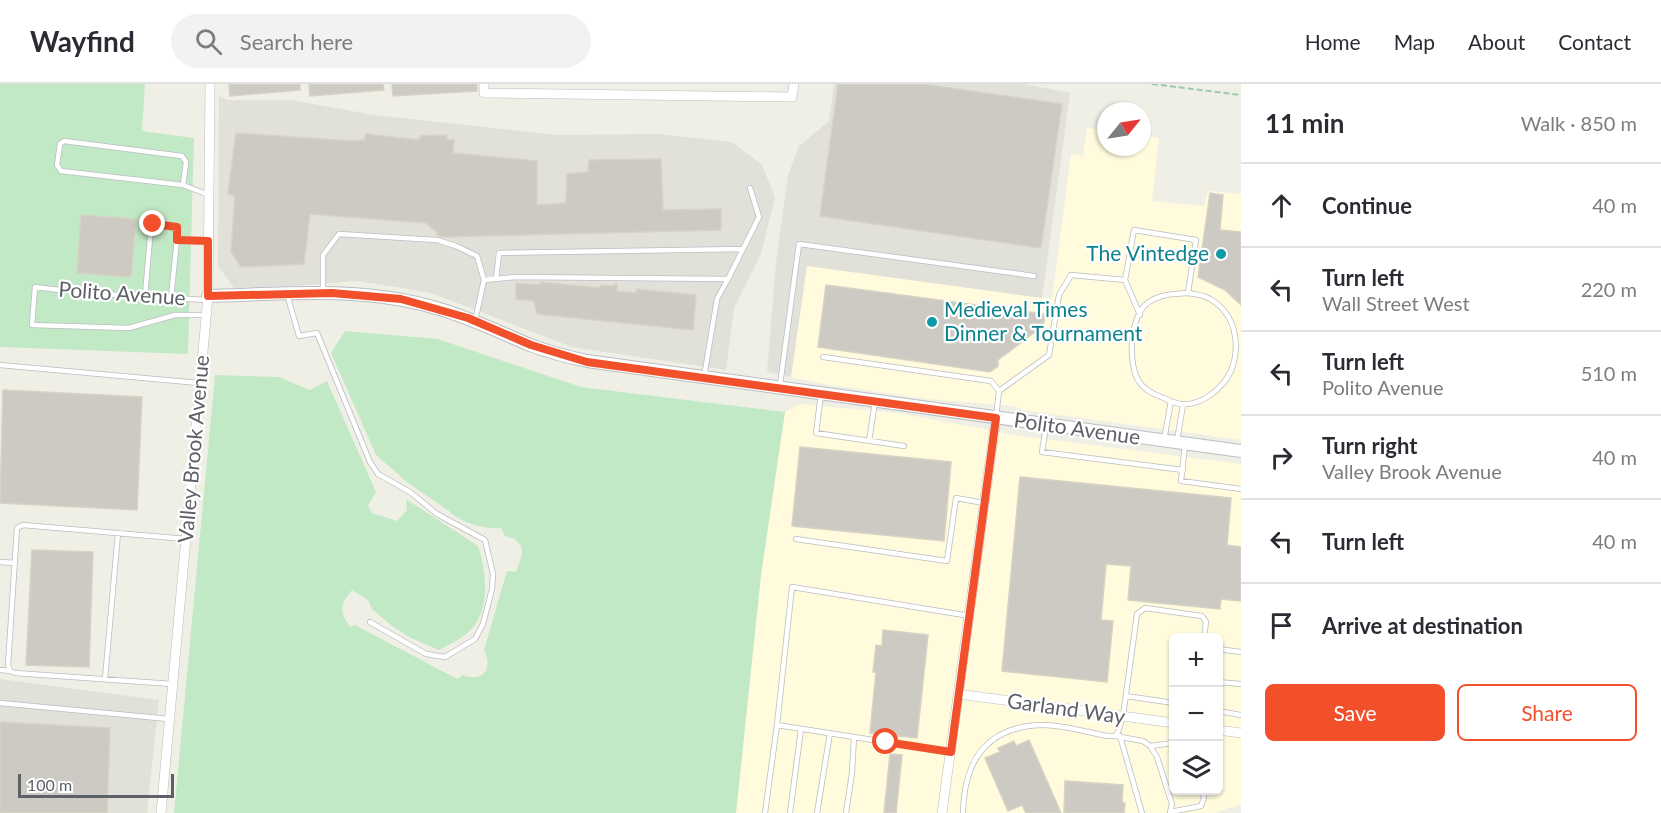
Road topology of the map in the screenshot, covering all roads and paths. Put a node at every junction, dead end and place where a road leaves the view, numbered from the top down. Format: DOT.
graph roads {
  1 [pos="210,84"];
  2 [pos="794,84"];
  3 [pos="1152,84"];
  4 [pos="484,88"];
  5 [pos="1241,95"];
  6 [pos="183,185"];
  7 [pos="750,188"];
  8 [pos="209,195"];
  9 [pos="177,240"];
  10 [pos="208,241"];
  11 [pos="743,249"];
  12 [pos="1034,276"];
  13 [pos="496,279"];
  14 [pos="728,279"];
  15 [pos="484,280"];
  16 [pos="1125,280"];
  17 [pos="1188,292"];
  18 [pos="322,293"];
  19 [pos="287,294"];
  20 [pos="145,296"];
  21 [pos="171,298"];
  22 [pos="207,298"];
  23 [pos="206,315"];
  24 [pos="1140,315"];
  25 [pos="475,321"];
  26 [pos="823,357"];
  27 [pos="0,365"];
  28 [pos="704,378"];
  29 [pos="200,383"];
  30 [pos="779,388"];
  31 [pos="999,391"];
  32 [pos="821,394"];
  33 [pos="876,400"];
  34 [pos="1171,401"];
  35 [pos="1183,405"];
  36 [pos="996,418"];
  37 [pos="1046,425"];
  38 [pos="869,441"];
  39 [pos="1175,442"];
  40 [pos="904,446"];
  41 [pos="1241,451"];
  42 [pos="1183,470"];
  43 [pos="1241,489"];
  44 [pos="985,503"];
  45 [pos="118,533"];
  46 [pos="186,539"];
  47 [pos="796,539"];
  48 [pos="0,562"];
  49 [pos="15,563"];
  50 [pos="970,616"];
  51 [pos="370,622"];
  52 [pos="1205,633"];
  53 [pos="1223,650"];
  54 [pos="1241,652"];
  55 [pos="0,670"];
  56 [pos="10,671"];
  57 [pos="105,679"];
  58 [pos="1223,682"];
  59 [pos="172,684"];
  60 [pos="1241,684"];
  61 [pos="958,694"];
  62 [pos="1126,696"];
  63 [pos="1169,702"];
  64 [pos="0,703"];
  65 [pos="1223,712"];
  66 [pos="1241,715"];
  67 [pos="1123,716"];
  68 [pos="169,719"];
  69 [pos="1169,722"];
  70 [pos="777,726"];
  71 [pos="801,729"];
  72 [pos="1223,731"];
  73 [pos="1241,733"];
  74 [pos="830,734"];
  75 [pos="1117,736"];
  76 [pos="854,737"];
  77 [pos="1169,744"];
  78 [pos="1150,746"];
  79 [pos="951,752"];
  80 [pos="1203,795"];
  81 [pos="161,813"];
  82 [pos="765,813"];
  83 [pos="790,813"];
  84 [pos="817,813"];
  85 [pos="846,813"];
  86 [pos="942,813"];
  87 [pos="963,813"];
  88 [pos="1142,813"];
  89 [pos="1170,813"];
  1 -- 8 [label="street, Valley Brook Avenue"];
  2 -- 4 [label="street"];
  3 -- 5 [label="path"];
  6 -- 6 [label="lane"];
  6 -- 8 [label="lane"];
  7 -- 11 [label="lane"];
  8 -- 10 [label="street, Valley Brook Avenue"];
  9 -- 10 [label="lane"];
  9 -- 20 [label="lane"];
  9 -- 21 [label="lane"];
  10 -- 22 [label="street, Valley Brook Avenue"];
  11 -- 13 [label="lane"];
  11 -- 14 [label="lane"];
  12 -- 30 [label="lane"];
  13 -- 14 [label="lane"];
  13 -- 15 [label="lane"];
  14 -- 28 [label="lane"];
  15 -- 18 [label="lane"];
  15 -- 25 [label="lane"];
  16 -- 17 [label="lane"];
  16 -- 24 [label="lane"];
  16 -- 31 [label="lane"];
  17 -- 24 [label="lane"];
  17 -- 35 [label="lane"];
  18 -- 19 [label="street, Polito Avenue"];
  18 -- 25 [label="street, Polito Avenue"];
  19 -- 22 [label="street, Polito Avenue"];
  19 -- 51 [label="lane"];
  20 -- 21 [label="lane, Polito Avenue"];
  20 -- 23 [label="lane, Polito Avenue"];
  21 -- 22 [label="lane, Polito Avenue"];
  22 -- 23 [label="street, Valley Brook Avenue"];
  23 -- 29 [label="street, Valley Brook Avenue"];
  24 -- 34 [label="lane"];
  25 -- 28 [label="street, Polito Avenue"];
  26 -- 31 [label="lane"];
  27 -- 29 [label="lane"];
  28 -- 30 [label="street, Polito Avenue"];
  29 -- 46 [label="street, Valley Brook Avenue"];
  30 -- 32 [label="street, Polito Avenue"];
  31 -- 36 [label="lane"];
  32 -- 33 [label="street, Polito Avenue"];
  32 -- 38 [label="lane"];
  33 -- 36 [label="street, Polito Avenue"];
  33 -- 38 [label="lane"];
  34 -- 35 [label="lane"];
  34 -- 39 [label="lane"];
  35 -- 39 [label="lane"];
  36 -- 37 [label="street, Polito Avenue"];
  36 -- 44 [label="street"];
  37 -- 39 [label="street, Polito Avenue"];
  37 -- 42 [label="lane"];
  38 -- 40 [label="lane"];
  39 -- 41 [label="street, Polito Avenue"];
  39 -- 42 [label="lane"];
  42 -- 43 [label="lane"];
  44 -- 47 [label="lane"];
  44 -- 50 [label="street"];
  45 -- 46 [label="lane"];
  45 -- 49 [label="lane"];
  45 -- 57 [label="lane"];
  46 -- 59 [label="street, Valley Brook Avenue"];
  48 -- 49 [label="lane"];
  49 -- 56 [label="lane"];
  50 -- 61 [label="street"];
  50 -- 70 [label="lane"];
  52 -- 62 [label="lane"];
  53 -- 54 [label="lane"];
  55 -- 56 [label="lane"];
  56 -- 57 [label="lane"];
  57 -- 59 [label="lane"];
  58 -- 60 [label="lane"];
  59 -- 68 [label="street, Valley Brook Avenue"];
  61 -- 67 [label="street, Garland Way"];
  61 -- 79 [label="street"];
  62 -- 63 [label="lane"];
  62 -- 67 [label="lane"];
  64 -- 68 [label="lane"];
  65 -- 66 [label="lane"];
  67 -- 69 [label="street, Garland Way"];
  67 -- 75 [label="lane"];
  68 -- 81 [label="street, Valley Brook Avenue"];
  70 -- 71 [label="lane"];
  70 -- 82 [label="lane"];
  71 -- 74 [label="lane"];
  71 -- 83 [label="lane"];
  72 -- 73 [label="street"];
  74 -- 76 [label="lane"];
  74 -- 84 [label="lane"];
  75 -- 78 [label="lane"];
  75 -- 87 [label="lane"];
  75 -- 88 [label="lane"];
  76 -- 79 [label="lane"];
  76 -- 85 [label="lane"];
  77 -- 78 [label="lane"];
  78 -- 89 [label="lane"];
  79 -- 86 [label="street"];
  80 -- 89 [label="lane"];
}
